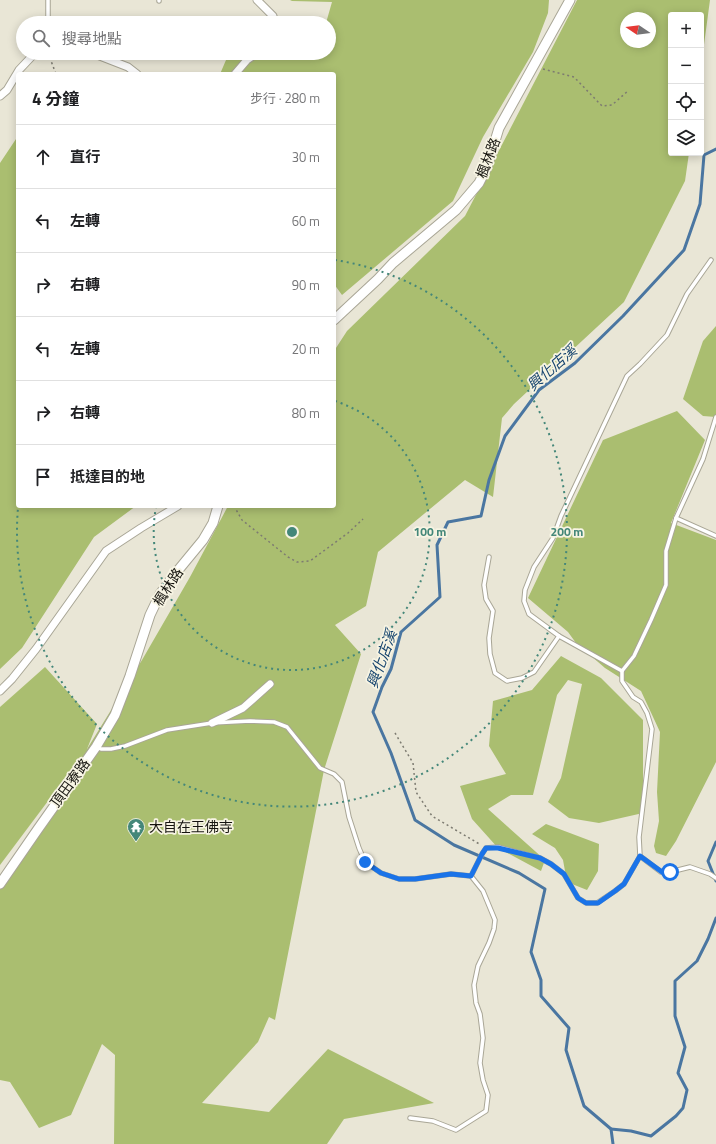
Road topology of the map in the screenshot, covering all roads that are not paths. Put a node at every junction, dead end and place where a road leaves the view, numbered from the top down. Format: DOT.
graph roads {
  1 [pos="48,0"];
  2 [pos="257,0"];
  3 [pos="570,0"];
  4 [pos="48,16"];
  5 [pos="273,16"];
  6 [pos="29,60"];
  7 [pos="110,60"];
  8 [pos="247,60"];
  9 [pos="18,72"];
  10 [pos="134,72"];
  11 [pos="237,72"];
  12 [pos="16,75"];
  13 [pos="0,96"];
  14 [pos="711,260"];
  15 [pos="336,318"];
  16 [pos="716,417"];
  17 [pos="175,508"];
  18 [pos="217,508"];
  19 [pos="676,518"];
  20 [pos="716,536"];
  21 [pos="489,557"];
  22 [pos="559,636"];
  23 [pos="622,671"];
  24 [pos="130,676"];
  25 [pos="270,684"];
  26 [pos="0,691"];
  27 [pos="212,723"];
  28 [pos="96,747"];
  29 [pos="640,856"];
  30 [pos="471,876"];
  31 [pos="716,878"];
  32 [pos="0,884"];
  33 [pos="410,1118"];
  1 -- 4 [label="lane"];
  2 -- 5 [label="street"];
  3 -- 15 [label="street, 楓林路"];
  6 -- 9 [label="street"];
  7 -- 10 [label="street"];
  8 -- 11 [label="street"];
  12 -- 13 [label="street"];
  14 -- 22 [label="lane"];
  16 -- 19 [label="lane"];
  17 -- 26 [label="street"];
  18 -- 24 [label="street, 楓林路"];
  19 -- 20 [label="lane"];
  19 -- 23 [label="lane"];
  21 -- 22 [label="lane"];
  22 -- 23 [label="lane"];
  23 -- 29 [label="lane"];
  24 -- 28 [label="street, 頂田寮路"];
  25 -- 27 [label="street"];
  27 -- 28 [label="lane"];
  27 -- 30 [label="lane"];
  28 -- 32 [label="street, 頂田寮路"];
  29 -- 30 [label="lane"];
  29 -- 31 [label="lane"];
  30 -- 33 [label="lane"];
}
